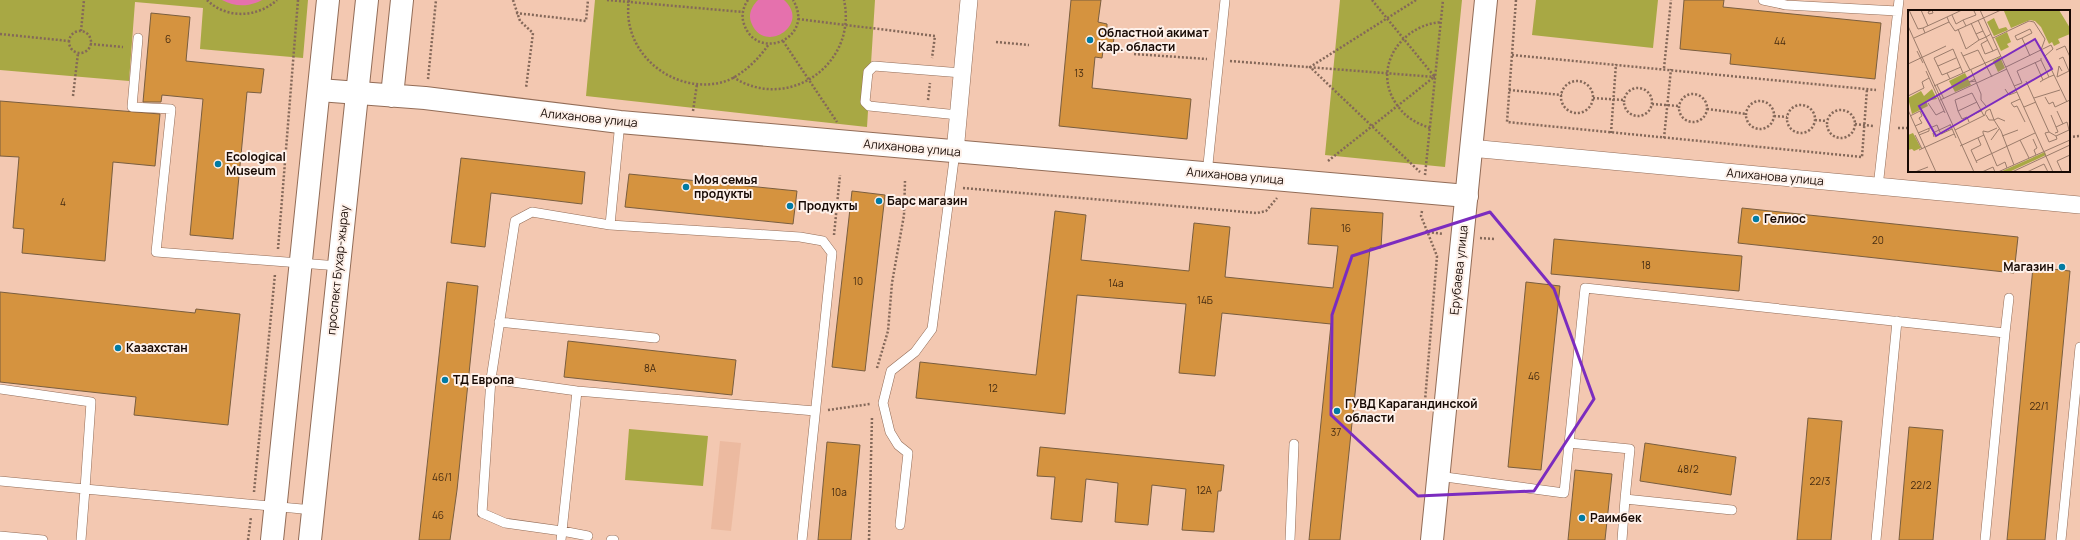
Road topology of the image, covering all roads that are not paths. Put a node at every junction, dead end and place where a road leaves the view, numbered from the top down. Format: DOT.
graph roads {
  1 [pos="328,0"];
  2 [pos="367,0"];
  3 [pos="402,0"];
  4 [pos="969,0"];
  5 [pos="1225,0"];
  6 [pos="1486,0"];
  7 [pos="1762,0"];
  8 [pos="1899,0"];
  9 [pos="1897,11"];
  10 [pos="138,38"];
  11 [pos="962,73"];
  12 [pos="319,90"];
  13 [pos="358,93"];
  14 [pos="392,96"];
  15 [pos="958,115"];
  16 [pos="620,122"];
  17 [pos="1470,148"];
  18 [pos="955,152"];
  19 [pos="1207,174"];
  20 [pos="1878,187"];
  21 [pos="1467,196"];
  22 [pos="2077,203"];
  23 [pos="610,225"];
  24 [pos="301,264"];
  25 [pos="339,266"];
  26 [pos="2009,298"];
  27 [pos="1897,321"];
  28 [pos="499,322"];
  29 [pos="2006,333"];
  30 [pos="655,338"];
  31 [pos="2080,347"];
  32 [pos="491,379"];
  33 [pos="0,389"];
  34 [pos="577,391"];
  35 [pos="815,411"];
  36 [pos="1569,443"];
  37 [pos="1294,444"];
  38 [pos="1438,476"];
  39 [pos="0,481"];
  40 [pos="85,489"];
  41 [pos="1625,499"];
  42 [pos="276,507"];
  43 [pos="312,510"];
  44 [pos="1732,510"];
  45 [pos="900,525"];
  46 [pos="562,535"];
  47 [pos="0,536"];
  48 [pos="588,536"];
  49 [pos="43,540"];
  50 [pos="81,540"];
  51 [pos="272,540"];
  52 [pos="310,540"];
  53 [pos="802,540"];
  54 [pos="1290,540"];
  55 [pos="1432,540"];
  56 [pos="1622,540"];
  57 [pos="1876,540"];
  58 [pos="1985,540"];
  59 [pos="2061,540"];
  1 -- 12 [label="main road"];
  2 -- 13 [label="main road, проспект Бухар-жырау"];
  3 -- 14 [label="main road"];
  4 -- 11 [label="street"];
  5 -- 19 [label="lane"];
  6 -- 17 [label="main road, Ерубаева улица"];
  7 -- 9 [label="lane"];
  8 -- 9 [label="lane"];
  9 -- 20 [label="lane"];
  10 -- 24 [label="lane"];
  11 -- 15 [label="street"];
  11 -- 15 [label="lane"];
  12 -- 13 [label="main road, Алиханова улица"];
  12 -- 24 [label="main road"];
  13 -- 14 [label="main road, Алиханова улица"];
  13 -- 25 [label="main road, проспект Бухар-жырау"];
  14 -- 16 [label="main road, Алиханова улица"];
  15 -- 18 [label="street"];
  16 -- 18 [label="main road, Алиханова улица"];
  16 -- 23 [label="lane"];
  17 -- 20 [label="street, Алиханова улица"];
  17 -- 21 [label="main road, Ерубаева улица"];
  18 -- 19 [label="main road, Алиханова улица"];
  18 -- 45 [label="lane"];
  19 -- 21 [label="main road, Алиханова улица"];
  20 -- 22 [label="street, Алиханова улица"];
  21 -- 38 [label="main road, Ерубаева улица"];
  23 -- 28 [label="lane"];
  23 -- 35 [label="lane"];
  24 -- 25 [label="lane"];
  24 -- 42 [label="main road"];
  25 -- 43 [label="main road, проспект Бухар-жырау"];
  26 -- 29 [label="lane"];
  27 -- 29 [label="lane"];
  27 -- 36 [label="lane"];
  27 -- 57 [label="lane"];
  28 -- 30 [label="lane"];
  28 -- 32 [label="lane"];
  29 -- 58 [label="lane"];
  31 -- 59 [label="lane"];
  32 -- 34 [label="lane"];
  32 -- 46 [label="lane"];
  33 -- 40 [label="lane"];
  34 -- 35 [label="lane"];
  34 -- 46 [label="lane"];
  35 -- 53 [label="lane"];
  36 -- 38 [label="lane"];
  36 -- 41 [label="lane"];
  37 -- 54 [label="lane"];
  38 -- 55 [label="main road, Ерубаева улица"];
  39 -- 40 [label="lane"];
  40 -- 42 [label="lane"];
  40 -- 50 [label="lane"];
  41 -- 44 [label="lane"];
  41 -- 56 [label="lane"];
  42 -- 43 [label="lane"];
  42 -- 51 [label="main road"];
  43 -- 52 [label="main road, проспект Бухар-жырау"];
  46 -- 48 [label="lane"];
  47 -- 49 [label="lane"];
}
